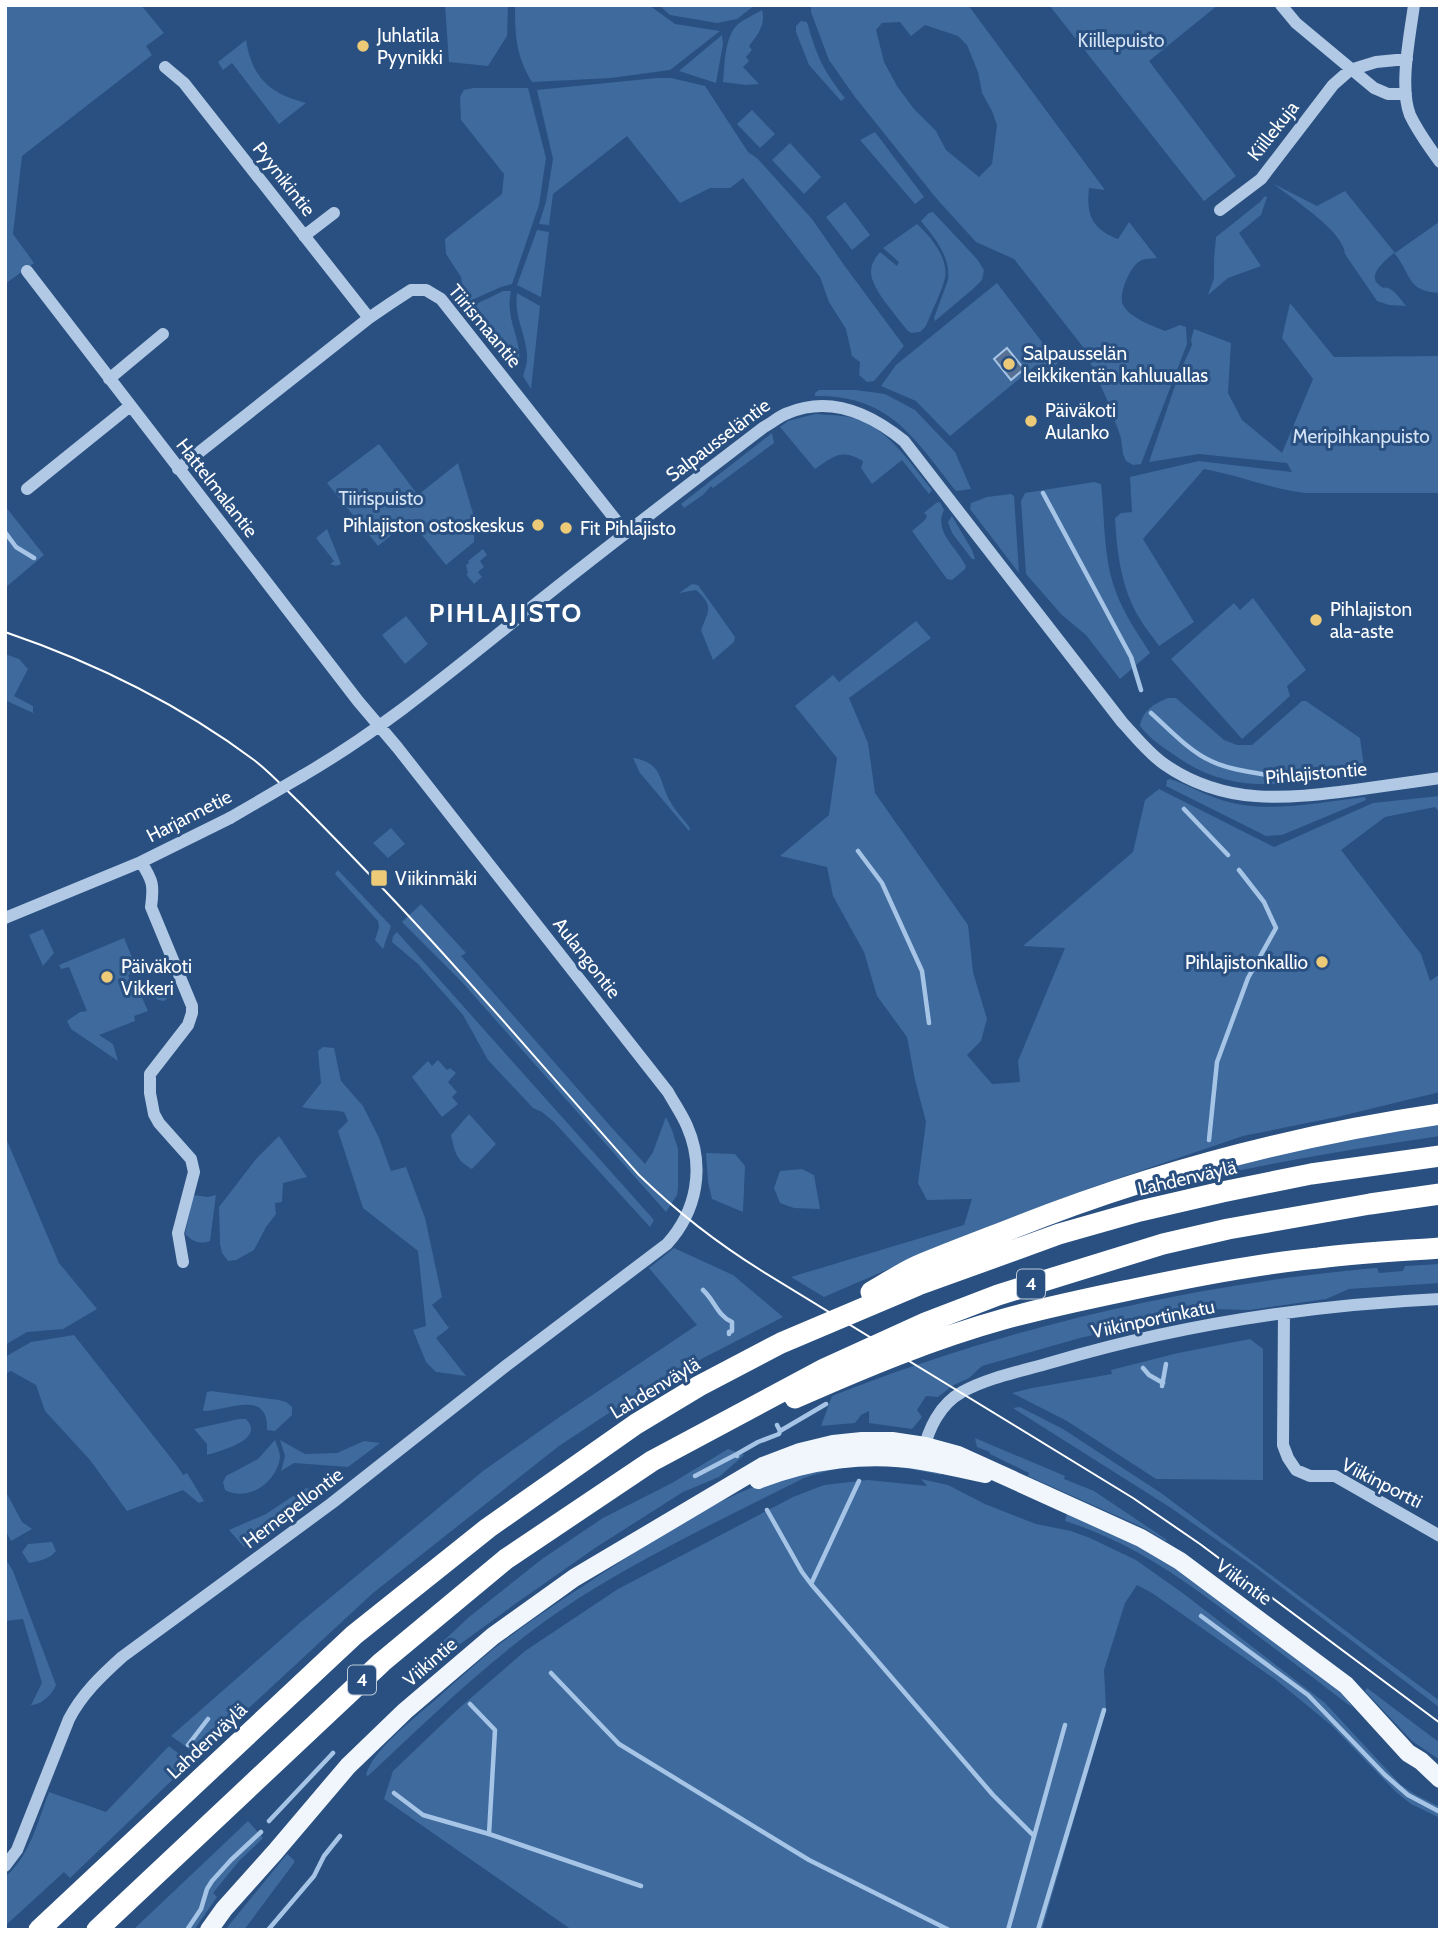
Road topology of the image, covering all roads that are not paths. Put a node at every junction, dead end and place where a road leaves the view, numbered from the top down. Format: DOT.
graph roads {
  1 [pos="1281,5"];
  2 [pos="1414,5"];
  3 [pos="1407,59"];
  4 [pos="165,67"];
  5 [pos="1350,70"];
  6 [pos="1406,94"];
  7 [pos="1440,162"];
  8 [pos="1220,210"];
  9 [pos="334,213"];
  10 [pos="304,236"];
  11 [pos="27,271"];
  12 [pos="369,318"];
  13 [pos="163,334"];
  14 [pos="109,379"];
  15 [pos="130,407"];
  16 [pos="178,469"];
  17 [pos="27,489"];
  18 [pos="626,533"];
  19 [pos="378,726"];
  20 [pos="1161,763"];
  21 [pos="1440,778"];
  22 [pos="141,862"];
  23 [pos="5,918"];
  24 [pos="1440,1103"];
  25 [pos="1440,1114"];
  26 [pos="1342,1130"];
  27 [pos="1440,1157"];
  28 [pos="1440,1194"];
  29 [pos="1440,1235"];
  30 [pos="674,1236"];
  31 [pos="1440,1248"];
  32 [pos="1316,1258"];
  33 [pos="183,1262"];
  34 [pos="1440,1299"];
  35 [pos="1284,1313"];
  36 [pos="781,1343"];
  37 [pos="923,1453"];
  38 [pos="652,1461"];
  39 [pos="1440,1536"];
  40 [pos="1421,1761"];
  41 [pos="1440,1769"];
  42 [pos="1440,1779"];
  43 [pos="5,1866"];
  44 [pos="39,1930"];
  45 [pos="97,1930"];
  46 [pos="209,1930"];
  1 -- 5 [label="street"];
  2 -- 3 [label="street"];
  3 -- 5 [label="street"];
  3 -- 6 [label="street"];
  4 -- 10 [label="street, Pyynikintie"];
  5 -- 6 [label="street"];
  5 -- 8 [label="street, Kiillekuja"];
  6 -- 7 [label="street"];
  9 -- 10 [label="street"];
  10 -- 12 [label="street, Pyynikintie"];
  11 -- 14 [label="street, Hattelmalantie"];
  12 -- 16 [label="street, Tiirismaantie"];
  12 -- 18 [label="street, Tiirismaantie"];
  13 -- 14 [label="street"];
  14 -- 15 [label="street, Hattelmalantie"];
  15 -- 16 [label="street, Hattelmalantie"];
  15 -- 17 [label="street"];
  16 -- 19 [label="street, Hattelmalantie"];
  18 -- 19 [label="street, Salpausseläntie"];
  18 -- 20 [label="street, Salpausseläntie"];
  19 -- 22 [label="street, Harjannetie, bridge"];
  19 -- 30 [label="street, Aulangontie"];
  20 -- 21 [label="street, Pihlajistontie"];
  22 -- 23 [label="street, Harjannetie"];
  22 -- 33 [label="street"];
  24 -- 26 [label="highway"];
  25 -- 26 [label="highway"];
  26 -- 36 [label="highway"];
  27 -- 36 [label="highway, Lahdenväylä / 4"];
  28 -- 38 [label="highway, 4"];
  29 -- 32 [label="highway"];
  30 -- 43 [label="street, Hernepellontie"];
  31 -- 32 [label="highway"];
  32 -- 38 [label="highway"];
  34 -- 35 [label="street, Viikinportinkatu"];
  35 -- 37 [label="street, Viikinportinkatu"];
  35 -- 39 [label="street, Viikinportti"];
  36 -- 44 [label="highway, Lahdenväylä / 4"];
  37 -- 40 [label="main road, Viikintie"];
  37 -- 46 [label="main road, Viikintie"];
  38 -- 45 [label="highway, 4"];
  40 -- 41 [label="main road, Viikintie"];
  40 -- 42 [label="main road, Viikintie"];
}
